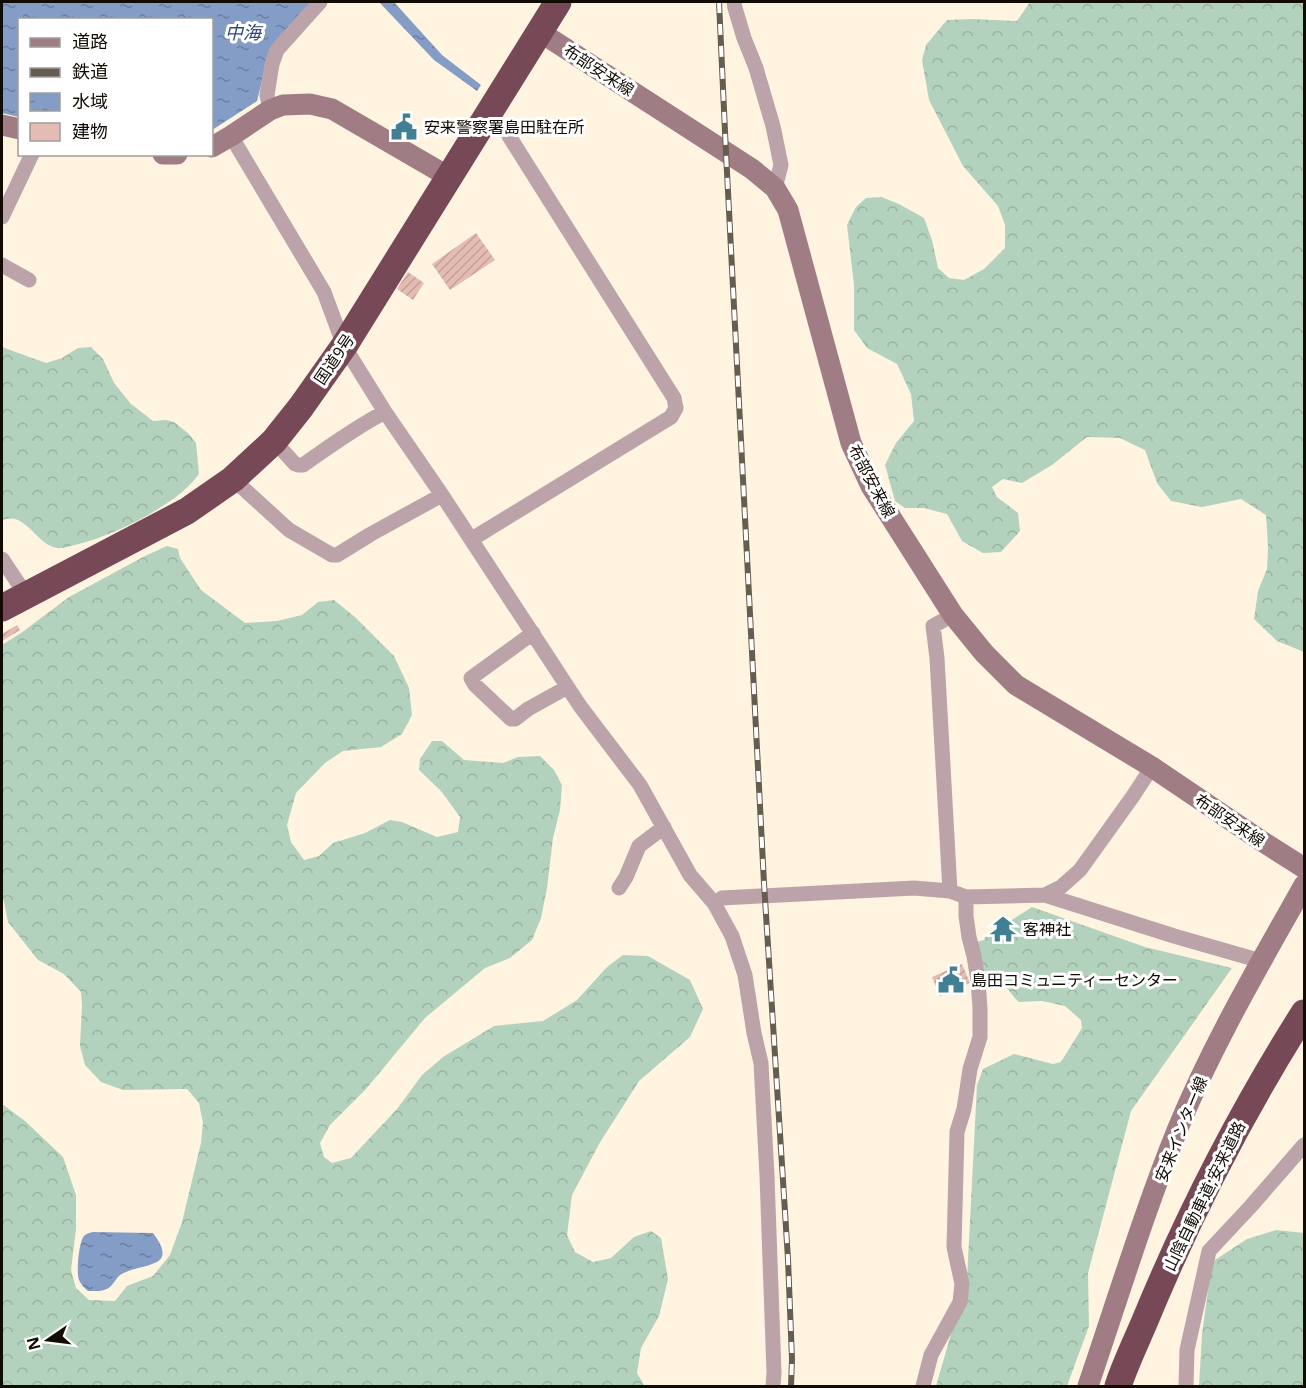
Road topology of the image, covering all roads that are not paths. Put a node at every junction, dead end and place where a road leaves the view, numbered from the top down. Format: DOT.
graph roads {
  1 [pos="320,2"];
  2 [pos="558,2"];
  3 [pos="734,2"];
  4 [pos="540,32"];
  5 [pos="270,110"];
  6 [pos="2,125"];
  7 [pos="18,129"];
  8 [pos="509,135"];
  9 [pos="231,136"];
  10 [pos="213,146"];
  11 [pos="31,156"];
  12 [pos="449,177"];
  13 [pos="774,188"];
  14 [pos="2,217"];
  15 [pos="2,265"];
  16 [pos="28,280"];
  17 [pos="344,346"];
  18 [pos="385,412"];
  19 [pos="274,441"];
  20 [pos="233,479"];
  21 [pos="442,495"];
  22 [pos="472,539"];
  23 [pos="2,559"];
  24 [pos="26,595"];
  25 [pos="2,608"];
  26 [pos="953,615"];
  27 [pos="533,633"];
  28 [pos="564,689"];
  29 [pos="1152,767"];
  30 [pos="664,827"];
  31 [pos="1305,868"];
  32 [pos="1305,885"];
  33 [pos="619,888"];
  34 [pos="950,891"];
  35 [pos="1045,895"];
  36 [pos="966,897"];
  37 [pos="714,903"];
  38 [pos="1261,961"];
  39 [pos="1305,1012"];
  40 [pos="1305,1145"];
  41 [pos="773,1386"];
  42 [pos="923,1386"];
  43 [pos="1088,1386"];
  44 [pos="1118,1386"];
  45 [pos="1186,1386"];
  1 -- 5 [label="street"];
  2 -- 4 [label="highway, 国道9号"];
  3 -- 13 [label="street"];
  4 -- 12 [label="highway, 国道9号"];
  4 -- 13 [label="main road, 布部安来線"];
  5 -- 9 [label="main road"];
  5 -- 12 [label="main road"];
  6 -- 7 [label="main road"];
  8 -- 22 [label="street"];
  9 -- 10 [label="main road"];
  9 -- 17 [label="street"];
  11 -- 14 [label="street"];
  12 -- 17 [label="highway, 国道9号"];
  13 -- 26 [label="main road, 布部安来線"];
  15 -- 16 [label="street"];
  17 -- 18 [label="street"];
  17 -- 19 [label="highway, 国道9号"];
  18 -- 19 [label="street"];
  18 -- 21 [label="street"];
  19 -- 20 [label="highway, 国道9号"];
  20 -- 21 [label="street"];
  20 -- 24 [label="highway, 国道9号"];
  21 -- 22 [label="street"];
  22 -- 27 [label="street"];
  23 -- 24 [label="street"];
  24 -- 25 [label="highway, 国道9号"];
  26 -- 29 [label="main road, 布部安来線"];
  26 -- 34 [label="street"];
  27 -- 28 [label="street"];
  27 -- 30 [label="street"];
  29 -- 31 [label="main road, 布部安来線"];
  29 -- 35 [label="street"];
  30 -- 33 [label="street"];
  30 -- 37 [label="street"];
  32 -- 38 [label="main road, 安来インター線"];
  34 -- 36 [label="street"];
  34 -- 37 [label="street"];
  35 -- 36 [label="street"];
  35 -- 38 [label="street"];
  36 -- 42 [label="street"];
  37 -- 41 [label="street"];
  38 -- 43 [label="main road, 安来インター線"];
  39 -- 44 [label="highway, 山陰自動車道;安来道路"];
  40 -- 45 [label="street"];
}
